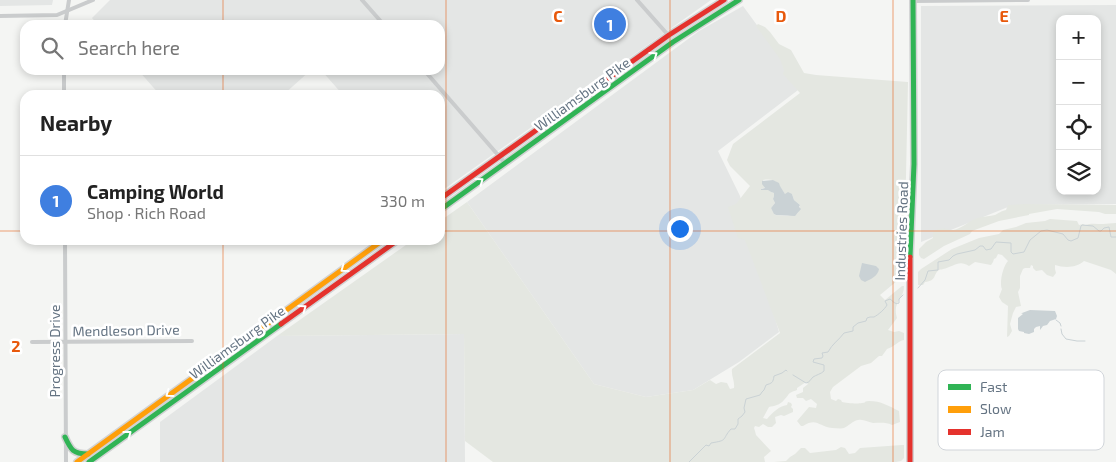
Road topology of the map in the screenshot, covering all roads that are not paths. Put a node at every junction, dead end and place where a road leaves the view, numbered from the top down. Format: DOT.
graph roads {
  1 [pos="69,0"];
  2 [pos="93,0"];
  3 [pos="362,0"];
  4 [pos="637,0"];
  5 [pos="724,0"];
  6 [pos="740,0"];
  7 [pos="913,0"];
  8 [pos="1028,0"];
  9 [pos="68,10"];
  10 [pos="0,16"];
  11 [pos="66,20"];
  12 [pos="380,20"];
  13 [pos="669,35"];
  14 [pos="673,42"];
  15 [pos="64,75"];
  16 [pos="428,75"];
  17 [pos="64,90"];
  18 [pos="441,90"];
  19 [pos="445,94"];
  20 [pos="499,156"];
  21 [pos="505,163"];
  22 [pos="445,195"];
  23 [pos="445,206"];
  24 [pos="65,245"];
  25 [pos="376,245"];
  26 [pos="391,245"];
  27 [pos="192,341"];
  28 [pos="32,342"];
  29 [pos="65,342"];
  30 [pos="65,437"];
  31 [pos="88,454"];
  32 [pos="66,462"];
  33 [pos="76,462"];
  34 [pos="89,462"];
  35 [pos="910,462"];
  1 -- 9 [label="street"];
  2 -- 9 [label="street"];
  3 -- 12 [label="street"];
  4 -- 13 [label="street"];
  5 -- 13 [label="main road, Williamsburg Pike"];
  6 -- 14 [label="main road, Williamsburg Pike"];
  7 -- 8 [label="street"];
  7 -- 35 [label="main road, Industries Road"];
  9 -- 10 [label="street"];
  9 -- 11 [label="street"];
  13 -- 14 [label="street"];
  13 -- 20 [label="main road, Williamsburg Pike"];
  21 -- 14 [label="main road, Williamsburg Pike, one-way"];
  15 -- 17 [label="street"];
  16 -- 18 [label="street"];
  19 -- 20 [label="street"];
  20 -- 21 [label="street"];
  20 -- 22 [label="main road, Williamsburg Pike"];
  23 -- 21 [label="main road, Williamsburg Pike, one-way"];
  24 -- 29 [label="street, Progress Drive"];
  25 -- 31 [label="main road, Williamsburg Pike, one-way"];
  34 -- 26 [label="main road, Williamsburg Pike, one-way"];
  27 -- 29 [label="street, Mendleson Drive"];
  28 -- 29 [label="street, Mendleson Drive"];
  29 -- 30 [label="street, Progress Drive"];
  30 -- 31 [label="main road"];
  30 -- 32 [label="street, Progress Drive"];
  31 -- 33 [label="main road, Williamsburg Pike"];
}
